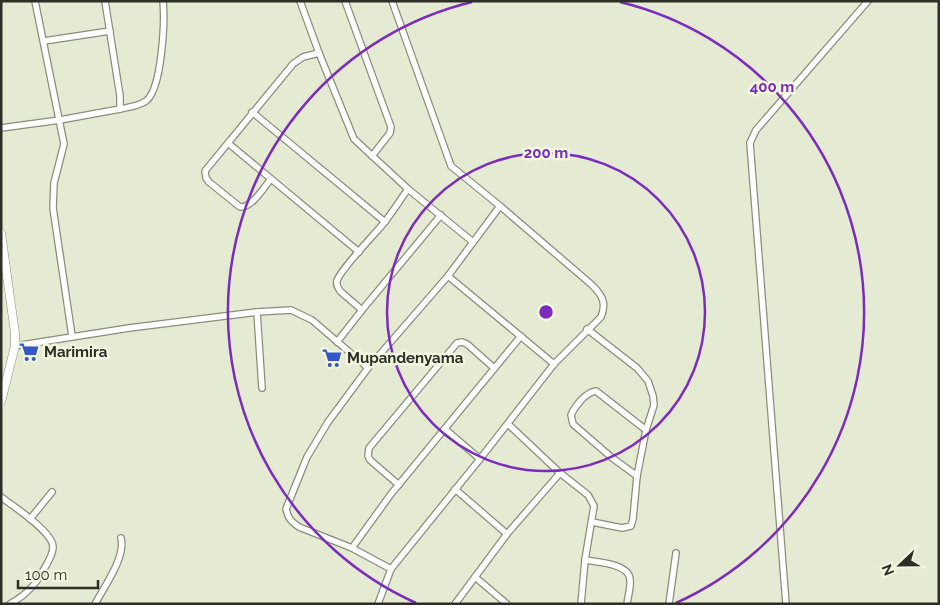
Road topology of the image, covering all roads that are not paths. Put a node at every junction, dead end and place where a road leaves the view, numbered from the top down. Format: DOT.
graph roads {
  1 [pos="35,1"];
  2 [pos="105,1"];
  3 [pos="163,1"];
  4 [pos="300,1"];
  5 [pos="345,1"];
  6 [pos="392,1"];
  7 [pos="868,1"];
  8 [pos="110,31"];
  9 [pos="44,41"];
  10 [pos="319,53"];
  11 [pos="120,109"];
  12 [pos="252,112"];
  13 [pos="60,120"];
  14 [pos="1,128"];
  15 [pos="228,143"];
  16 [pos="372,156"];
  17 [pos="271,179"];
  18 [pos="408,189"];
  19 [pos="500,206"];
  20 [pos="441,215"];
  21 [pos="385,222"];
  22 [pos="1,234"];
  23 [pos="473,242"];
  24 [pos="358,252"];
  25 [pos="3,266"];
  26 [pos="448,276"];
  27 [pos="362,310"];
  28 [pos="257,312"];
  29 [pos="587,329"];
  30 [pos="72,336"];
  31 [pos="522,336"];
  32 [pos="337,342"];
  33 [pos="15,346"];
  34 [pos="554,364"];
  35 [pos="368,368"];
  36 [pos="494,368"];
  37 [pos="262,388"];
  38 [pos="1,402"];
  39 [pos="508,424"];
  40 [pos="445,429"];
  41 [pos="646,430"];
  42 [pos="480,459"];
  43 [pos="560,473"];
  44 [pos="637,476"];
  45 [pos="399,485"];
  46 [pos="455,490"];
  47 [pos="52,492"];
  48 [pos="1,496"];
  49 [pos="30,518"];
  50 [pos="592,522"];
  51 [pos="507,534"];
  52 [pos="121,538"];
  53 [pos="352,548"];
  54 [pos="676,553"];
  55 [pos="585,560"];
  56 [pos="391,569"];
  57 [pos="475,577"];
  58 [pos="10,604"];
  59 [pos="95,604"];
  60 [pos="378,604"];
  61 [pos="455,604"];
  62 [pos="507,604"];
  63 [pos="581,604"];
  64 [pos="627,604"];
  65 [pos="669,604"];
  66 [pos="786,604"];
  1 -- 9 [label="street"];
  2 -- 8 [label="street"];
  3 -- 11 [label="street"];
  4 -- 10 [label="street"];
  5 -- 16 [label="street"];
  6 -- 19 [label="street"];
  7 -- 66 [label="street"];
  8 -- 9 [label="street"];
  8 -- 11 [label="street"];
  9 -- 13 [label="street"];
  10 -- 12 [label="street"];
  10 -- 16 [label="street"];
  11 -- 13 [label="street"];
  12 -- 15 [label="street"];
  12 -- 21 [label="street"];
  13 -- 14 [label="street"];
  13 -- 30 [label="street"];
  15 -- 17 [label="street"];
  15 -- 17 [label="street"];
  16 -- 18 [label="street"];
  17 -- 24 [label="street"];
  18 -- 20 [label="street"];
  18 -- 21 [label="street"];
  19 -- 23 [label="street"];
  19 -- 29 [label="street"];
  20 -- 23 [label="street"];
  20 -- 27 [label="street"];
  21 -- 24 [label="street"];
  22 -- 25 [label="street"];
  23 -- 26 [label="street"];
  24 -- 27 [label="street"];
  25 -- 33 [label="street"];
  26 -- 31 [label="street"];
  26 -- 35 [label="street"];
  27 -- 32 [label="street"];
  28 -- 30 [label="street"];
  28 -- 32 [label="street"];
  28 -- 37 [label="street"];
  29 -- 34 [label="street"];
  29 -- 41 [label="street"];
  30 -- 33 [label="street"];
  31 -- 34 [label="street"];
  31 -- 36 [label="street"];
  32 -- 35 [label="street"];
  33 -- 38 [label="street"];
  34 -- 39 [label="street"];
  35 -- 53 [label="street"];
  36 -- 40 [label="street"];
  36 -- 45 [label="street"];
  39 -- 42 [label="street"];
  39 -- 43 [label="street"];
  40 -- 42 [label="street"];
  40 -- 45 [label="street"];
  41 -- 44 [label="street"];
  41 -- 44 [label="street"];
  42 -- 46 [label="street"];
  43 -- 50 [label="street"];
  43 -- 51 [label="street"];
  44 -- 50 [label="street"];
  45 -- 53 [label="street"];
  46 -- 51 [label="street"];
  46 -- 56 [label="street"];
  47 -- 49 [label="street"];
  48 -- 49 [label="street"];
  49 -- 58 [label="street"];
  50 -- 55 [label="street"];
  51 -- 57 [label="street"];
  52 -- 59 [label="street"];
  53 -- 56 [label="street"];
  54 -- 65 [label="street"];
  55 -- 63 [label="street"];
  55 -- 64 [label="street"];
  56 -- 60 [label="street"];
  57 -- 61 [label="street"];
  57 -- 62 [label="street"];
}
